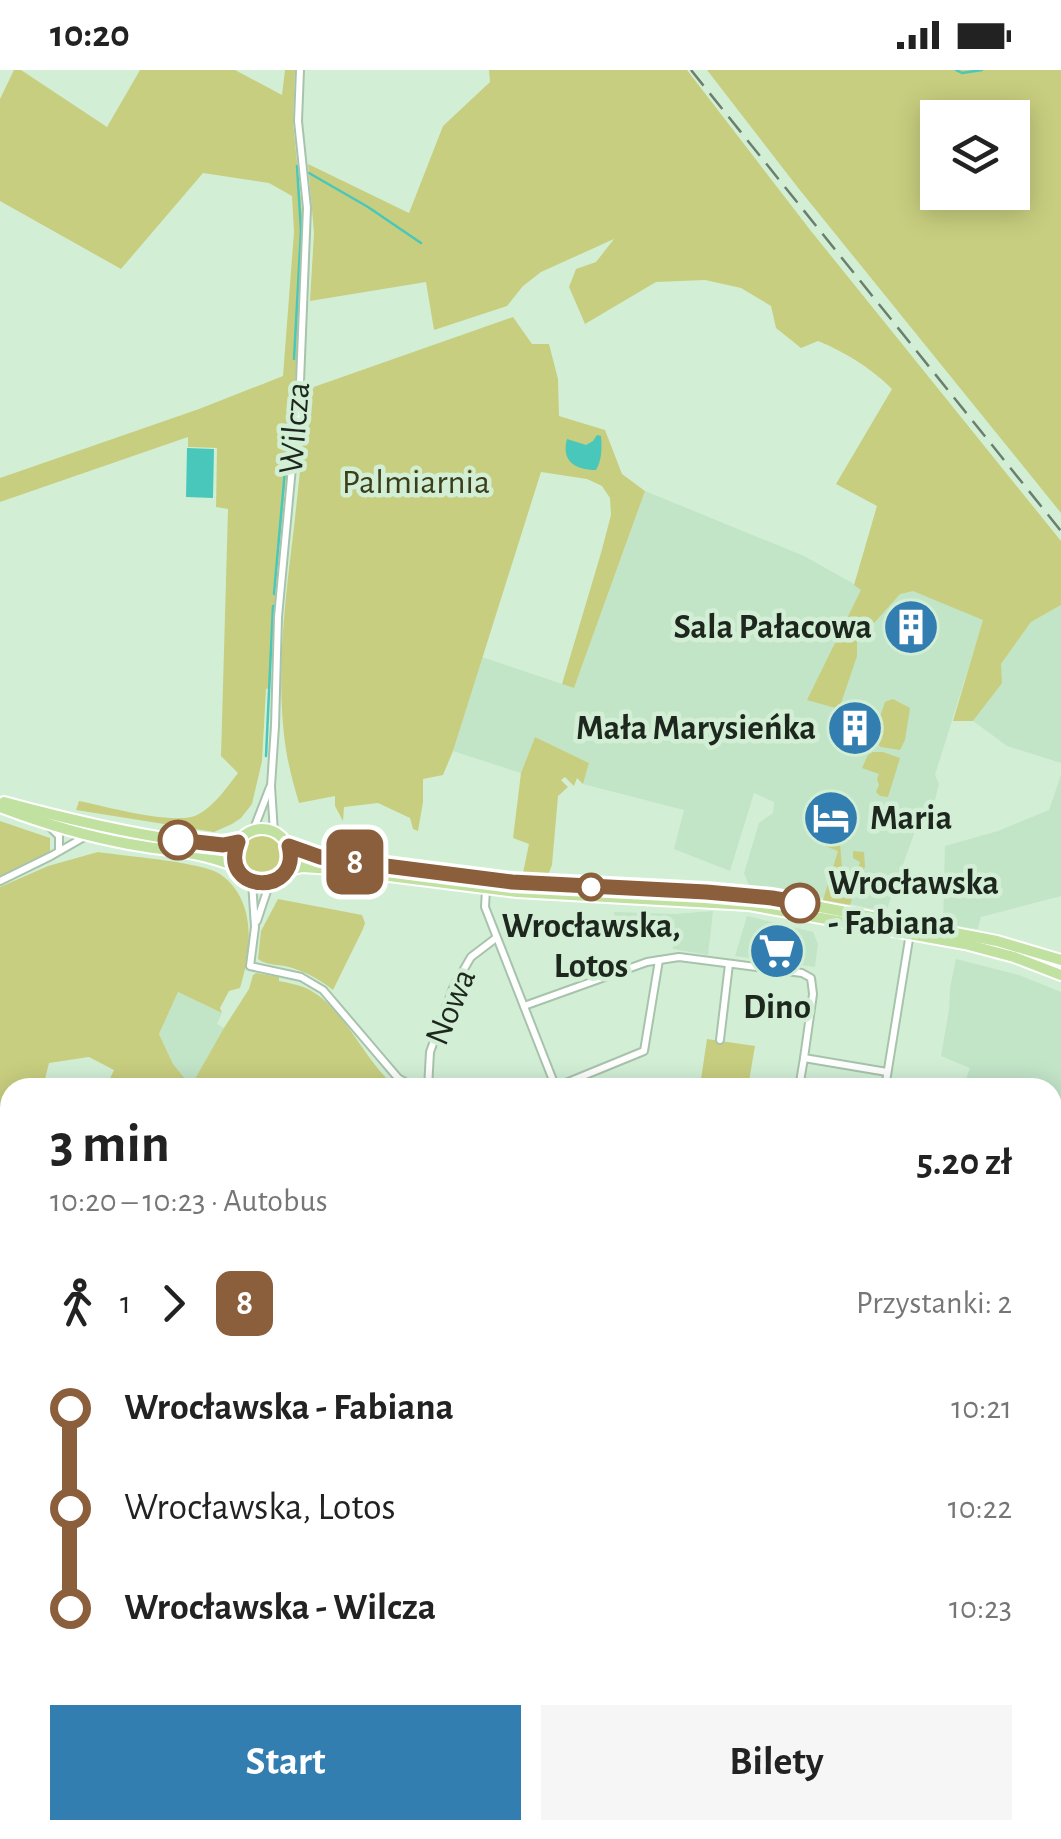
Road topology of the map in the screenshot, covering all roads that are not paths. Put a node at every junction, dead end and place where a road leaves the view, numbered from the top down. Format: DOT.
graph roads {
  1 [pos="300,70"];
  2 [pos="271,786"];
  3 [pos="0,804"];
  4 [pos="50,826"];
  5 [pos="253,831"];
  6 [pos="129,833"];
  7 [pos="274,833"];
  8 [pos="82,838"];
  9 [pos="238,842"];
  10 [pos="289,846"];
  11 [pos="59,852"];
  12 [pos="236,867"];
  13 [pos="286,871"];
  14 [pos="0,881"];
  15 [pos="252,882"];
  16 [pos="270,882"];
  17 [pos="486,889"];
  18 [pos="255,927"];
  19 [pos="910,933"];
  20 [pos="496,938"];
  21 [pos="660,960"];
  22 [pos="1061,960"];
  23 [pos="729,964"];
  24 [pos="1061,975"];
  25 [pos="524,1006"];
  26 [pos="720,1040"];
  27 [pos="804,1058"];
  28 [pos="887,1072"];
  29 [pos="398,1078"];
  30 [pos="429,1078"];
  31 [pos="552,1078"];
  32 [pos="578,1078"];
  33 [pos="801,1078"];
  34 [pos="886,1078"];
  1 -- 2 [label="street, Wilcza"];
  2 -- 5 [label="street, Wilcza"];
  2 -- 7 [label="street, Wilcza"];
  3 -- 4 [label="main road"];
  3 -- 6 [label="main road"];
  4 -- 8 [label="main road"];
  4 -- 11 [label="street"];
  5 -- 7 [label="main road"];
  5 -- 9 [label="main road"];
  6 -- 8 [label="street"];
  6 -- 9 [label="main road"];
  7 -- 10 [label="main road"];
  8 -- 11 [label="street"];
  8 -- 12 [label="main road"];
  9 -- 12 [label="main road"];
  10 -- 13 [label="main road"];
  10 -- 22 [label="main road"];
  11 -- 14 [label="street"];
  12 -- 15 [label="main road"];
  13 -- 16 [label="main road"];
  13 -- 17 [label="main road"];
  15 -- 16 [label="main road"];
  15 -- 18 [label="street"];
  16 -- 18 [label="street"];
  17 -- 19 [label="main road"];
  17 -- 20 [label="street"];
  18 -- 29 [label="street"];
  19 -- 24 [label="main road"];
  19 -- 28 [label="street"];
  20 -- 25 [label="street"];
  20 -- 30 [label="street, Nowa"];
  21 -- 23 [label="street"];
  21 -- 25 [label="street"];
  21 -- 32 [label="street"];
  23 -- 26 [label="street"];
  23 -- 27 [label="street"];
  25 -- 31 [label="street"];
  27 -- 28 [label="street"];
  27 -- 33 [label="street"];
  28 -- 34 [label="street"];
}
